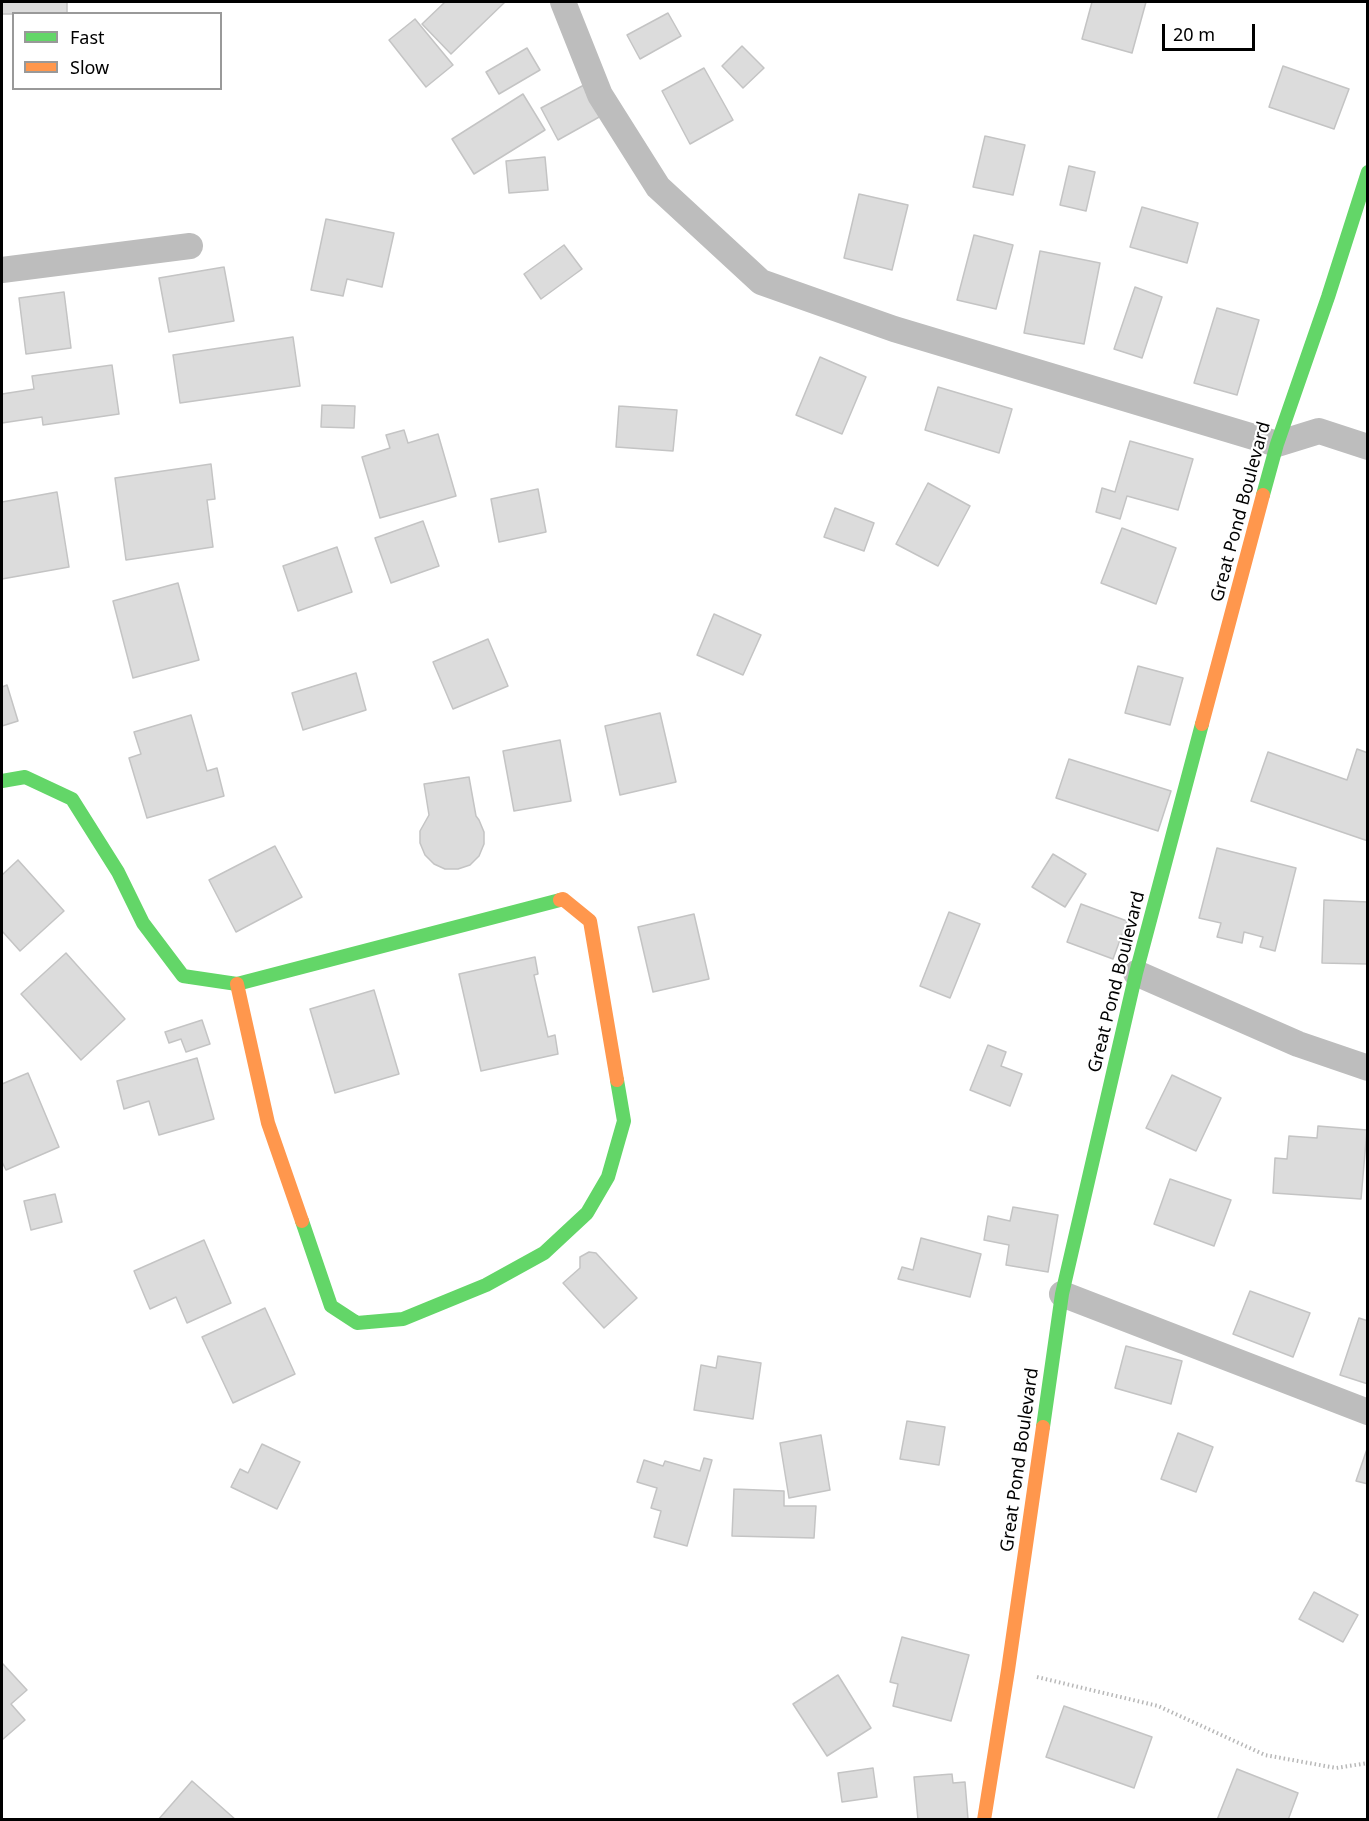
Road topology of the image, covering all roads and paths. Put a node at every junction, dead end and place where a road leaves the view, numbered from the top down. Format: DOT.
graph roads {
  1 [pos="563,2"];
  2 [pos="1368,172"];
  3 [pos="190,246"];
  4 [pos="2,270"];
  5 [pos="1277,444"];
  6 [pos="1368,447"];
  7 [pos="2,781"];
  8 [pos="1136,973"];
  9 [pos="237,984"];
  10 [pos="1368,1068"];
  11 [pos="1062,1294"];
  12 [pos="1368,1412"];
  13 [pos="1008,1670"];
  14 [pos="1368,1763"];
  15 [pos="984,1820"];
  1 -- 5 [label="street"];
  2 -- 5 [label="street, Great Pond Boulevard"];
  3 -- 4 [label="street"];
  5 -- 6 [label="street"];
  5 -- 8 [label="street, Great Pond Boulevard"];
  7 -- 9 [label="street"];
  8 -- 10 [label="street"];
  8 -- 11 [label="street, Great Pond Boulevard"];
  9 -- 9 [label="street"];
  11 -- 12 [label="street"];
  11 -- 13 [label="street, Great Pond Boulevard"];
  13 -- 14 [label="path"];
  13 -- 15 [label="street, Great Pond Boulevard"];
}
